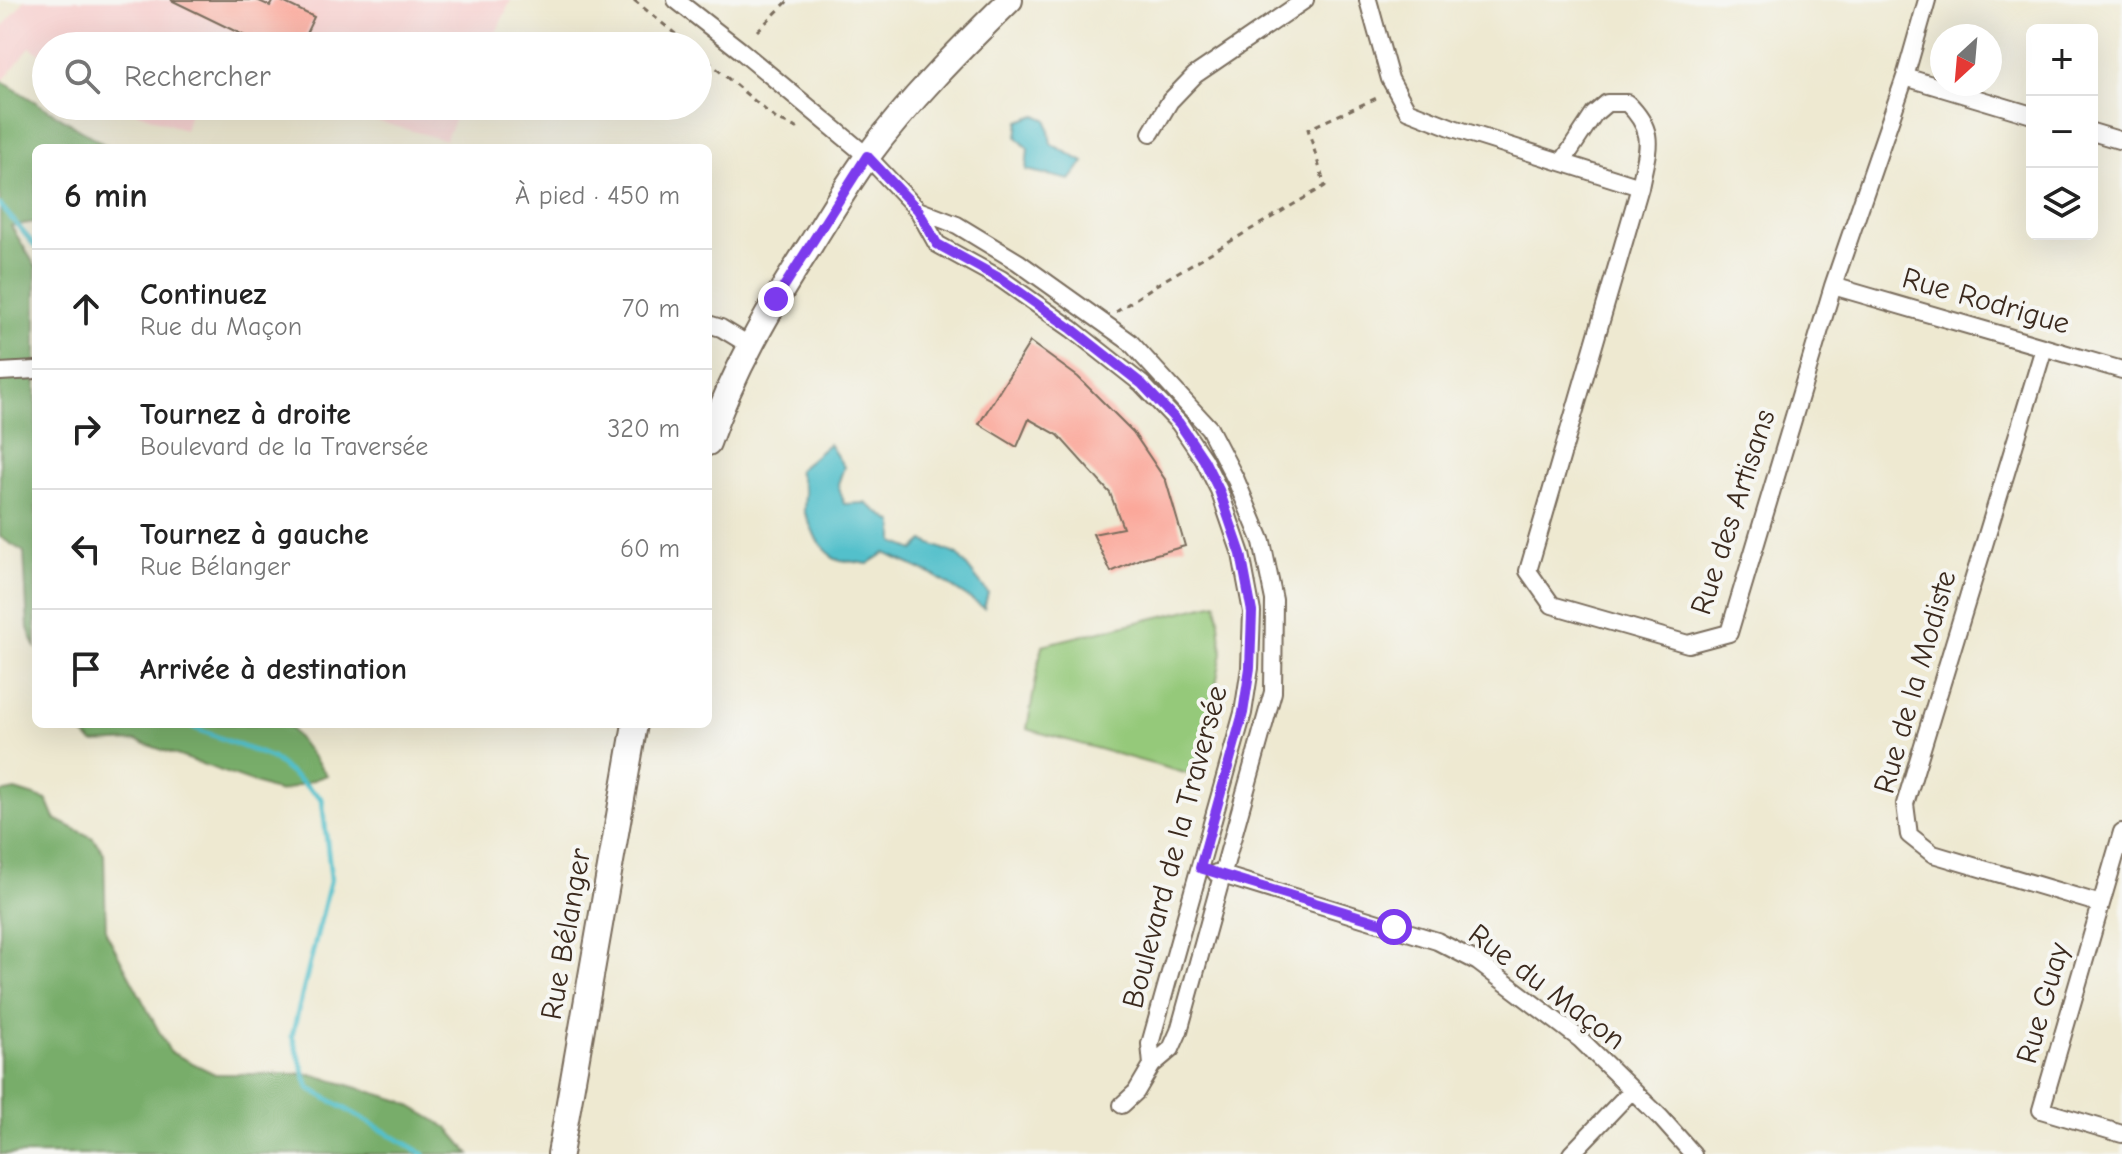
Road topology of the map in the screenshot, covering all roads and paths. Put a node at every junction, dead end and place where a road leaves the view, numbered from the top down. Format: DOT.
graph roads {
  1 [pos="634,0"];
  2 [pos="676,0"];
  3 [pos="789,0"];
  4 [pos="1010,0"];
  5 [pos="1305,0"];
  6 [pos="1368,0"];
  7 [pos="1927,0"];
  8 [pos="757,31"];
  9 [pos="673,32"];
  10 [pos="712,65"];
  11 [pos="1905,77"];
  12 [pos="1396,89"];
  13 [pos="816,113"];
  14 [pos="2026,113"];
  15 [pos="1151,133"];
  16 [pos="2098,134"];
  17 [pos="2122,141"];
  18 [pos="867,156"];
  19 [pos="1563,161"];
  20 [pos="1640,187"];
  21 [pos="918,210"];
  22 [pos="1833,286"];
  23 [pos="1103,321"];
  24 [pos="712,325"];
  25 [pos="749,345"];
  26 [pos="2044,348"];
  27 [pos="32,370"];
  28 [pos="2122,370"];
  29 [pos="0,372"];
  30 [pos="712,432"];
  31 [pos="634,728"];
  32 [pos="2122,832"];
  33 [pos="1200,868"];
  34 [pos="1223,876"];
  35 [pos="2101,904"];
  36 [pos="1152,1065"];
  37 [pos="1632,1090"];
  38 [pos="1122,1105"];
  39 [pos="2122,1134"];
  40 [pos="560,1154"];
  41 [pos="1571,1154"];
  42 [pos="1693,1154"];
  1 -- 9 [label="path"];
  2 -- 13 [label="street, Boulevard de la Traversée"];
  3 -- 8 [label="path"];
  4 -- 18 [label="street"];
  5 -- 15 [label="street"];
  6 -- 12 [label="street"];
  7 -- 11 [label="street, Rue des Artisans"];
  10 -- 13 [label="path"];
  11 -- 14 [label="street"];
  11 -- 22 [label="street, Rue des Artisans"];
  12 -- 19 [label="street"];
  12 -- 23 [label="path"];
  13 -- 18 [label="street, Boulevard de la Traversée"];
  16 -- 17 [label="street"];
  18 -- 21 [label="street, Boulevard de la Traversée"];
  18 -- 25 [label="street"];
  19 -- 20 [label="street"];
  19 -- 20 [label="street, Rue des Artisans"];
  20 -- 22 [label="street, Rue des Artisans"];
  21 -- 23 [label="street, Boulevard de la Traversée"];
  21 -- 33 [label="street, Boulevard de la Traversée"];
  22 -- 26 [label="street, Rue Rodrigue"];
  23 -- 34 [label="street, Boulevard de la Traversée"];
  24 -- 25 [label="street"];
  25 -- 30 [label="street"];
  26 -- 28 [label="street, Rue Rodrigue"];
  26 -- 35 [label="street, Rue de la Modiste"];
  27 -- 29 [label="street"];
  31 -- 40 [label="street, Rue Bélanger"];
  32 -- 35 [label="street, Rue Guay"];
  33 -- 34 [label="street, Rue du Maçon"];
  33 -- 36 [label="street, Boulevard de la Traversée"];
  34 -- 36 [label="street, Boulevard de la Traversée"];
  34 -- 37 [label="street, Rue du Maçon"];
  35 -- 39 [label="street, Rue Guay"];
  36 -- 38 [label="street, Boulevard de la Traversée"];
  37 -- 41 [label="street"];
  37 -- 42 [label="street, Rue du Maçon"];
}
